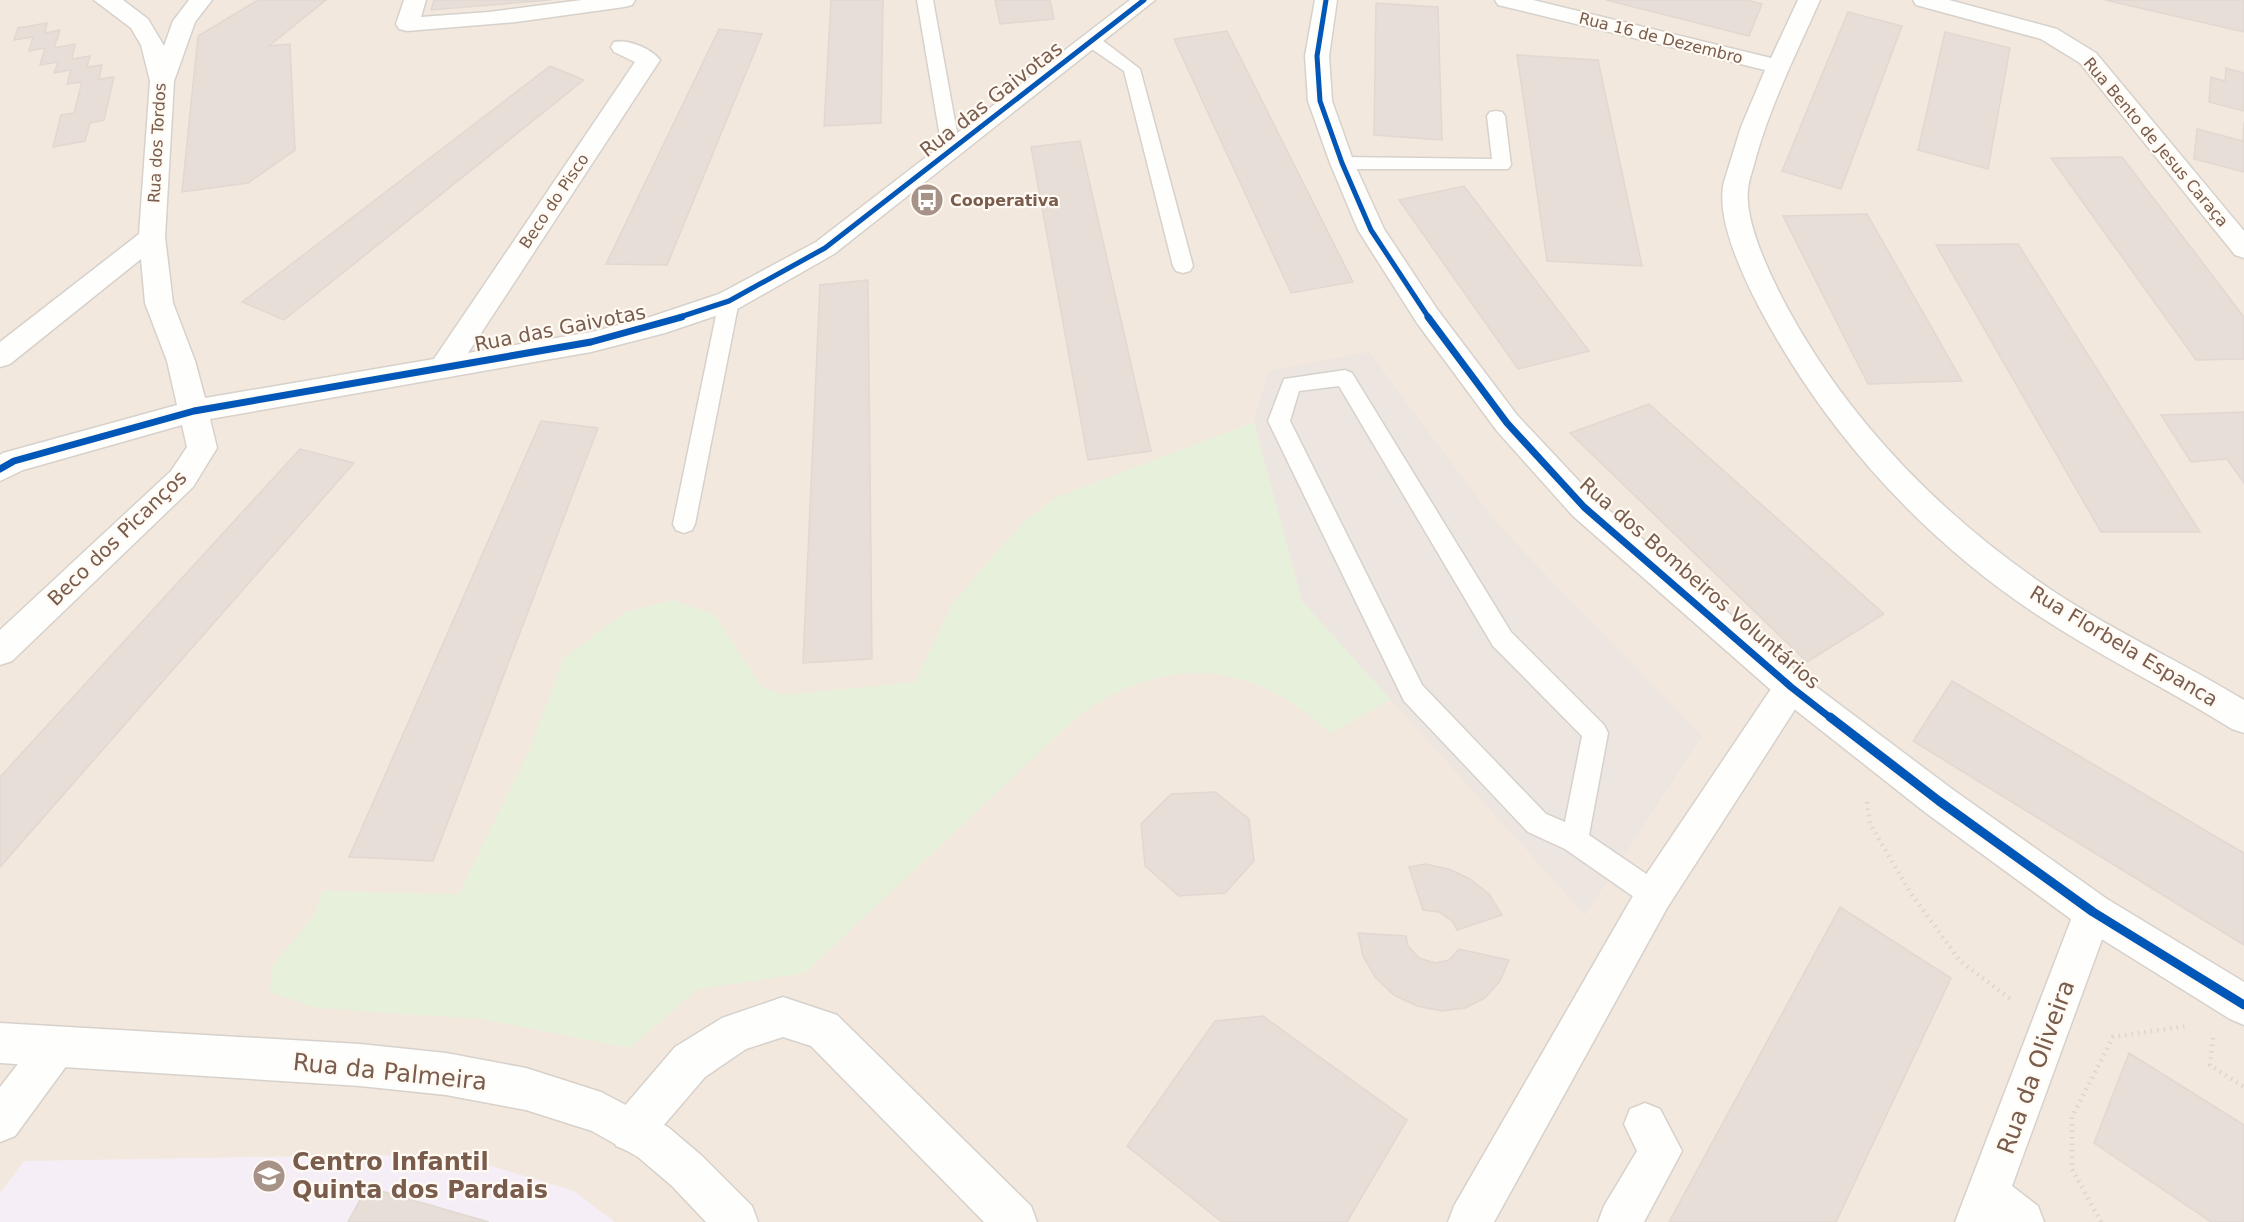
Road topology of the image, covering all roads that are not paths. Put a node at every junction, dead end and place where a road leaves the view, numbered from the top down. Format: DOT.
graph roads {
  1 [pos="105,0"];
  2 [pos="201,0"];
  3 [pos="415,0"];
  4 [pos="624,0"];
  5 [pos="925,0"];
  6 [pos="1144,0"];
  7 [pos="1326,0"];
  8 [pos="1506,0"];
  9 [pos="1809,0"];
  10 [pos="1924,0"];
  11 [pos="1092,42"];
  12 [pos="622,47"];
  13 [pos="1780,67"];
  14 [pos="162,81"];
  15 [pos="1496,116"];
  16 [pos="951,150"];
  17 [pos="1342,163"];
  18 [pos="152,237"];
  19 [pos="2244,249"];
  20 [pos="1183,266"];
  21 [pos="729,300"];
  22 [pos="0,357"];
  23 [pos="444,367"];
  24 [pos="194,411"];
  25 [pos="0,469"];
  26 [pos="684,524"];
  27 [pos="0,651"];
  28 [pos="1791,687"];
  29 [pos="2244,718"];
  30 [pos="1575,840"];
  31 [pos="1654,895"];
  32 [pos="2093,912"];
  33 [pos="2244,1005"];
  34 [pos="0,1043"];
  35 [pos="56,1047"];
  36 [pos="0,1121"];
  37 [pos="1645,1124"];
  38 [pos="632,1131"];
  39 [pos="1983,1208"];
  40 [pos="736,1222"];
  41 [pos="1015,1222"];
  42 [pos="1470,1222"];
  43 [pos="1620,1222"];
  44 [pos="2022,1222"];
  1 -- 14 [label="street, Rua dos Tordos"];
  2 -- 14 [label="street"];
  3 -- 4 [label="street"];
  5 -- 16 [label="lane"];
  6 -- 11 [label="street, Rua das Gaivotas"];
  7 -- 17 [label="street, Rua dos Bombeiros Voluntários"];
  8 -- 13 [label="street, Rua 16 de Dezembro"];
  9 -- 13 [label="street, Rua Florbela Espanca"];
  10 -- 19 [label="street, Rua Bento de Jesus Caraça"];
  11 -- 16 [label="street, Rua das Gaivotas"];
  11 -- 20 [label="lane"];
  12 -- 23 [label="street, Beco do Pisco"];
  13 -- 29 [label="street, Rua Florbela Espanca"];
  14 -- 18 [label="street, Rua dos Tordos"];
  15 -- 17 [label="lane"];
  16 -- 21 [label="street, Rua das Gaivotas"];
  17 -- 28 [label="street, Rua dos Bombeiros Voluntários"];
  18 -- 22 [label="street"];
  18 -- 24 [label="street, Rua dos Tordos"];
  21 -- 23 [label="street, Rua das Gaivotas"];
  21 -- 26 [label="lane"];
  23 -- 24 [label="street, Rua das Gaivotas"];
  24 -- 25 [label="street, Rua das Gaivotas"];
  24 -- 27 [label="street, Beco dos Picanços"];
  28 -- 31 [label="street"];
  28 -- 32 [label="street, Rua dos Bombeiros Voluntários"];
  30 -- 30 [label="lane"];
  30 -- 31 [label="lane"];
  31 -- 42 [label="street"];
  32 -- 33 [label="street, Rua dos Bombeiros Voluntários"];
  32 -- 39 [label="street, Rua da Oliveira"];
  34 -- 35 [label="street, Rua da Palmeira"];
  35 -- 36 [label="street"];
  35 -- 38 [label="street, Rua da Palmeira"];
  37 -- 43 [label="street"];
  38 -- 40 [label="street, Rua da Palmeira"];
  38 -- 41 [label="street"];
  39 -- 44 [label="street"];
}
